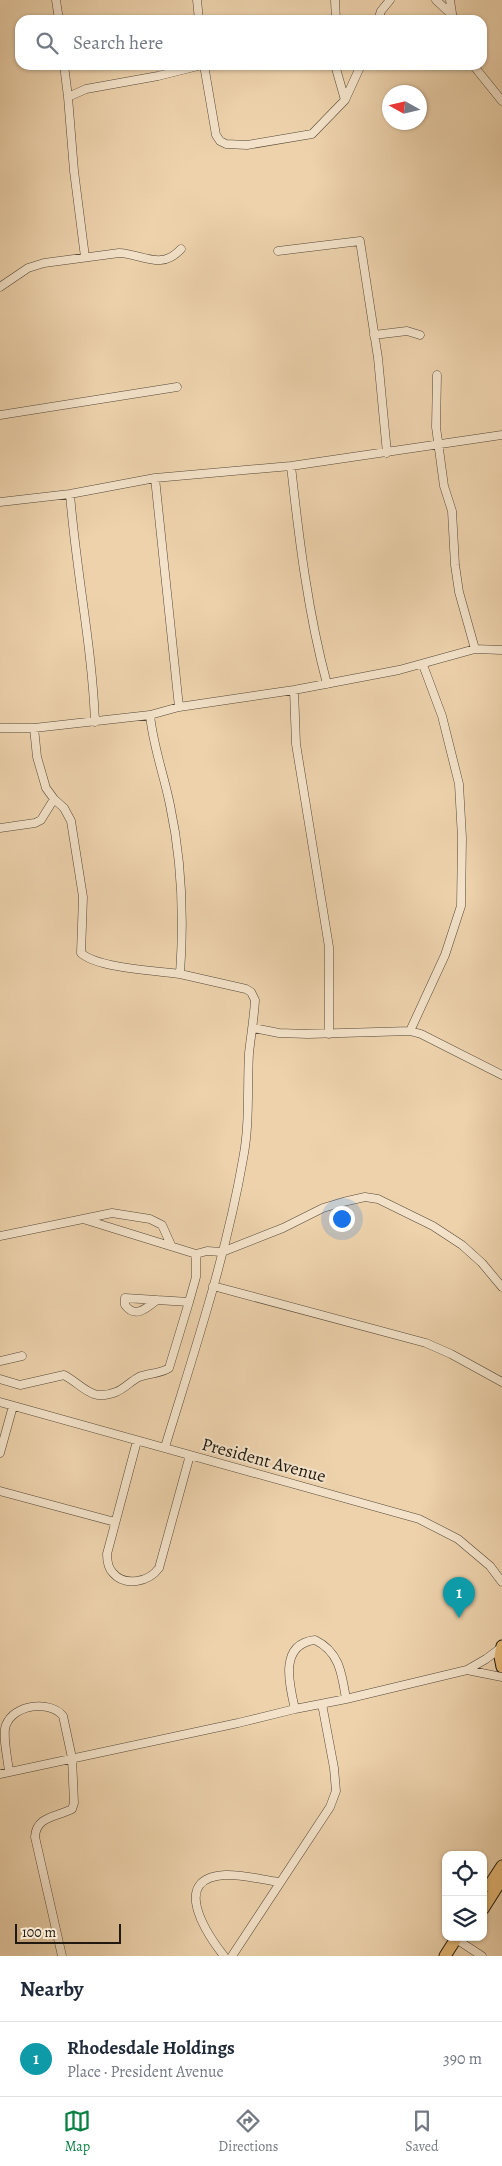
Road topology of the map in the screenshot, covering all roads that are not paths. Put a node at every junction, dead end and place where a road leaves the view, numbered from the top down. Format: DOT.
graph roads {
  1 [pos="56,0"];
  2 [pos="197,0"];
  3 [pos="336,0"];
  4 [pos="390,0"];
  5 [pos="436,0"];
  6 [pos="450,0"];
  7 [pos="58,15"];
  8 [pos="198,15"];
  9 [pos="336,15"];
  10 [pos="380,15"];
  11 [pos="450,15"];
  12 [pos="452,15"];
  13 [pos="65,70"];
  14 [pos="183,70"];
  15 [pos="204,70"];
  16 [pos="336,70"];
  17 [pos="359,70"];
  18 [pos="477,70"];
  19 [pos="68,97"];
  20 [pos="345,100"];
  21 [pos="502,101"];
  22 [pos="181,249"];
  23 [pos="278,251"];
  24 [pos="85,257"];
  25 [pos="0,287"];
  26 [pos="374,335"];
  27 [pos="420,335"];
  28 [pos="437,375"];
  29 [pos="177,387"];
  30 [pos="0,415"];
  31 [pos="502,435"];
  32 [pos="438,446"];
  33 [pos="387,453"];
  34 [pos="291,466"];
  35 [pos="155,478"];
  36 [pos="70,494"];
  37 [pos="0,502"];
  38 [pos="475,649"];
  39 [pos="502,650"];
  40 [pos="423,665"];
  41 [pos="327,684"];
  42 [pos="294,690"];
  43 [pos="179,707"];
  44 [pos="150,715"];
  45 [pos="95,722"];
  46 [pos="0,728"];
  47 [pos="34,728"];
  48 [pos="54,799"];
  49 [pos="0,828"];
  50 [pos="180,974"];
  51 [pos="253,1028"];
  52 [pos="410,1031"];
  53 [pos="329,1034"];
  54 [pos="502,1076"];
  55 [pos="83,1219"];
  56 [pos="0,1236"];
  57 [pos="171,1245"];
  58 [pos="222,1252"];
  59 [pos="196,1254"];
  60 [pos="213,1286"];
  61 [pos="502,1287"];
  62 [pos="157,1300"];
  63 [pos="189,1302"];
  64 [pos="22,1356"];
  65 [pos="0,1362"];
  66 [pos="0,1379"];
  67 [pos="502,1382"];
  68 [pos="0,1402"];
  69 [pos="13,1406"];
  70 [pos="137,1441"];
  71 [pos="164,1447"];
  72 [pos="0,1453"];
  73 [pos="190,1455"];
  74 [pos="0,1491"];
  75 [pos="115,1522"];
  76 [pos="502,1582"];
  77 [pos="502,1646"];
  78 [pos="502,1666"];
  79 [pos="467,1670"];
  80 [pos="502,1677"];
  81 [pos="346,1700"];
  82 [pos="322,1704"];
  83 [pos="295,1709"];
  84 [pos="72,1758"];
  85 [pos="9,1772"];
  86 [pos="0,1774"];
  87 [pos="502,1866"];
  88 [pos="502,1879"];
  89 [pos="279,1882"];
  90 [pos="487,1890"];
  91 [pos="487,1903"];
  92 [pos="458,1941"];
  93 [pos="459,1941"];
  94 [pos="463,1941"];
  95 [pos="62,1956"];
  96 [pos="224,1956"];
  97 [pos="232,1956"];
  98 [pos="445,1956"];
  99 [pos="454,1956"];
  100 [pos="482,1956"];
  1 -- 7 [label="street"];
  2 -- 8 [label="street"];
  3 -- 9 [label="street"];
  4 -- 10 [label="street"];
  5 -- 11 [label="street"];
  6 -- 12 [label="street"];
  13 -- 19 [label="street"];
  14 -- 19 [label="street"];
  15 -- 20 [label="street"];
  16 -- 20 [label="street"];
  17 -- 20 [label="street"];
  18 -- 21 [label="street"];
  19 -- 24 [label="street"];
  22 -- 24 [label="street"];
  23 -- 26 [label="street"];
  24 -- 25 [label="street"];
  26 -- 27 [label="street"];
  26 -- 33 [label="street"];
  28 -- 32 [label="street"];
  29 -- 30 [label="street"];
  31 -- 32 [label="street"];
  32 -- 33 [label="street"];
  32 -- 38 [label="street"];
  33 -- 34 [label="street"];
  34 -- 35 [label="street"];
  34 -- 41 [label="street"];
  35 -- 36 [label="street"];
  35 -- 43 [label="street"];
  36 -- 37 [label="street"];
  36 -- 45 [label="street"];
  38 -- 39 [label="street"];
  38 -- 40 [label="street"];
  40 -- 41 [label="street"];
  40 -- 52 [label="street"];
  41 -- 42 [label="street"];
  42 -- 43 [label="street"];
  42 -- 53 [label="street"];
  43 -- 44 [label="street"];
  44 -- 45 [label="street"];
  44 -- 50 [label="street"];
  45 -- 47 [label="street"];
  46 -- 47 [label="street"];
  47 -- 48 [label="street"];
  48 -- 49 [label="street"];
  48 -- 50 [label="street"];
  50 -- 51 [label="street"];
  51 -- 53 [label="street"];
  51 -- 58 [label="street"];
  52 -- 53 [label="street"];
  52 -- 54 [label="street"];
  55 -- 56 [label="street"];
  55 -- 57 [label="street"];
  55 -- 57 [label="street"];
  57 -- 59 [label="street"];
  58 -- 59 [label="street"];
  58 -- 60 [label="street"];
  58 -- 61 [label="street"];
  59 -- 63 [label="street"];
  60 -- 67 [label="street"];
  60 -- 71 [label="street"];
  62 -- 63 [label="street"];
  63 -- 66 [label="street"];
  64 -- 65 [label="street"];
  68 -- 69 [label="street, President Avenue"];
  69 -- 70 [label="street, President Avenue"];
  69 -- 72 [label="street"];
  70 -- 71 [label="street, President Avenue"];
  70 -- 75 [label="street"];
  71 -- 73 [label="street, President Avenue"];
  73 -- 75 [label="street"];
  73 -- 76 [label="street, President Avenue"];
  74 -- 75 [label="street"];
  77 -- 78 [label="highway"];
  77 -- 79 [label="street"];
  79 -- 80 [label="street"];
  79 -- 81 [label="street"];
  81 -- 82 [label="street"];
  81 -- 83 [label="street"];
  82 -- 83 [label="street"];
  82 -- 89 [label="street"];
  83 -- 84 [label="street"];
  84 -- 85 [label="street"];
  84 -- 85 [label="street"];
  84 -- 95 [label="street"];
  85 -- 86 [label="street"];
  87 -- 90 [label="highway"];
  88 -- 91 [label="highway"];
  89 -- 96 [label="street"];
  89 -- 97 [label="street"];
  92 -- 98 [label="highway"];
  93 -- 99 [label="highway"];
  94 -- 100 [label="street"];
}
